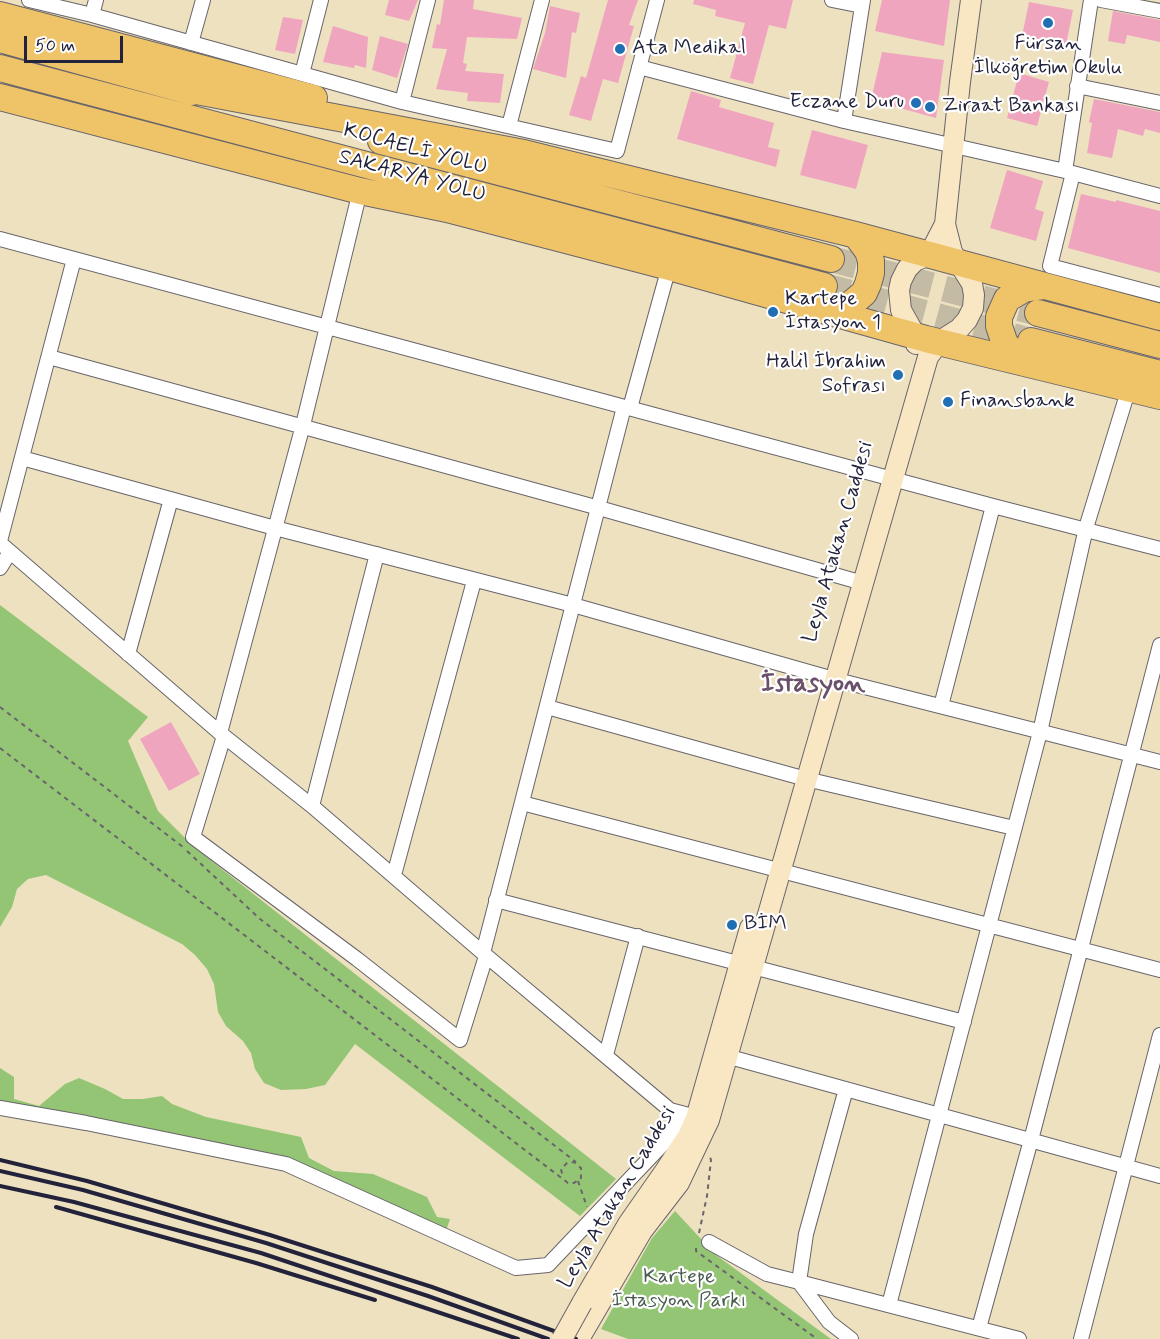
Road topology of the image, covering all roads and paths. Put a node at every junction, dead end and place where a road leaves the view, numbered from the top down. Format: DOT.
graph roads {
  1 [pos="29,0"];
  2 [pos="96,0"];
  3 [pos="203,0"];
  4 [pos="321,0"];
  5 [pos="428,0"];
  6 [pos="542,0"];
  7 [pos="657,0"];
  8 [pos="832,0"];
  9 [pos="971,0"];
  10 [pos="1091,0"];
  11 [pos="1101,0"];
  12 [pos="862,3"];
  13 [pos="1160,11"];
  14 [pos="0,15"];
  15 [pos="92,15"];
  16 [pos="0,39"];
  17 [pos="191,43"];
  18 [pos="639,67"];
  19 [pos="0,68"];
  20 [pos="302,75"];
  21 [pos="0,81"];
  22 [pos="1077,86"];
  23 [pos="175,87"];
  24 [pos="0,96"];
  25 [pos="402,102"];
  26 [pos="1160,103"];
  27 [pos="161,110"];
  28 [pos="844,121"];
  29 [pos="509,126"];
  30 [pos="169,141"];
  31 [pos="953,147"];
  32 [pos="524,153"];
  33 [pos="1069,172"];
  34 [pos="360,191"];
  35 [pos="1160,196"];
  36 [pos="447,209"];
  37 [pos="945,224"];
  38 [pos="856,235"];
  39 [pos="0,239"];
  40 [pos="929,255"];
  41 [pos="74,259"];
  42 [pos="831,259"];
  43 [pos="957,262"];
  44 [pos="669,267"];
  45 [pos="1044,285"];
  46 [pos="1160,296"];
  47 [pos="823,298"];
  48 [pos="1038,313"];
  49 [pos="1160,317"];
  50 [pos="327,327"];
  51 [pos="1031,341"];
  52 [pos="1160,345"];
  53 [pos="924,351"];
  54 [pos="49,357"];
  55 [pos="1042,367"];
  56 [pos="1160,374"];
  57 [pos="1130,388"];
  58 [pos="1160,396"];
  59 [pos="627,407"];
  60 [pos="303,425"];
  61 [pos="22,458"];
  62 [pos="888,477"];
  63 [pos="171,499"];
  64 [pos="993,506"];
  65 [pos="599,508"];
  66 [pos="275,528"];
  67 [pos="1086,528"];
  68 [pos="3,545"];
  69 [pos="1160,549"];
  70 [pos="376,554"];
  71 [pos="0,568"];
  72 [pos="474,581"];
  73 [pos="858,582"];
  74 [pos="573,605"];
  75 [pos="1160,645"];
  76 [pos="129,654"];
  77 [pos="831,678"];
  78 [pos="547,706"];
  79 [pos="941,706"];
  80 [pos="0,707"];
  81 [pos="1040,732"];
  82 [pos="222,734"];
  83 [pos="0,748"];
  84 [pos="1132,755"];
  85 [pos="1160,762"];
  86 [pos="800,778"];
  87 [pos="522,803"];
  88 [pos="312,806"];
  89 [pos="1014,828"];
  90 [pos="773,870"];
  91 [pos="394,875"];
  92 [pos="496,900"];
  93 [pos="989,924"];
  94 [pos="638,936"];
  95 [pos="1081,949"];
  96 [pos="484,955"];
  97 [pos="746,966"];
  98 [pos="1160,970"];
  99 [pos="963,1022"];
  100 [pos="1160,1035"];
  101 [pos="721,1054"];
  102 [pos="606,1055"];
  103 [pos="846,1089"];
  104 [pos="0,1108"];
  105 [pos="939,1115"];
  106 [pos="696,1118"];
  107 [pos="1031,1140"];
  108 [pos="578,1164"];
  109 [pos="1125,1166"];
  110 [pos="1160,1176"];
  111 [pos="562,1178"];
  112 [pos="578,1181"];
  113 [pos="591,1221"];
  114 [pos="709,1242"];
  115 [pos="799,1282"];
  116 [pos="889,1305"];
  117 [pos="590,1306"];
  118 [pos="979,1328"];
  119 [pos="562,1339"];
  120 [pos="579,1339"];
  121 [pos="851,1339"];
  122 [pos="1019,1339"];
  123 [pos="1081,1339"];
  1 -- 15 [label="street"];
  2 -- 15 [label="street"];
  3 -- 17 [label="street"];
  4 -- 20 [label="street"];
  5 -- 25 [label="street"];
  6 -- 29 [label="street"];
  7 -- 18 [label="street"];
  8 -- 12 [label="street"];
  9 -- 31 [label="main road"];
  10 -- 22 [label="street"];
  11 -- 13 [label="street"];
  12 -- 28 [label="street"];
  14 -- 32 [label="highway"];
  15 -- 17 [label="street"];
  16 -- 23 [label="highway, KOCAELİ YOLU"];
  17 -- 20 [label="street"];
  18 -- 28 [label="street"];
  18 -- 29 [label="street"];
  19 -- 27 [label="highway, SAKARYA YOLU"];
  20 -- 25 [label="street"];
  21 -- 30 [label="highway"];
  22 -- 26 [label="street"];
  22 -- 33 [label="street"];
  23 -- 32 [label="highway"];
  23 -- 42 [label="highway, KOCAELİ YOLU"];
  24 -- 30 [label="highway"];
  25 -- 29 [label="street"];
  27 -- 36 [label="highway"];
  27 -- 47 [label="highway, SAKARYA YOLU"];
  28 -- 31 [label="street"];
  30 -- 34 [label="highway"];
  31 -- 33 [label="street"];
  31 -- 37 [label="main road"];
  32 -- 38 [label="highway"];
  33 -- 35 [label="street"];
  33 -- 46 [label="street"];
  34 -- 36 [label="highway"];
  34 -- 50 [label="street"];
  36 -- 44 [label="highway"];
  37 -- 40 [label="main road"];
  37 -- 43 [label="main road"];
  38 -- 40 [label="highway"];
  38 -- 47 [label="highway"];
  39 -- 41 [label="street"];
  40 -- 43 [label="highway"];
  40 -- 53 [label="main road"];
  41 -- 50 [label="street"];
  41 -- 54 [label="street"];
  43 -- 45 [label="highway"];
  43 -- 53 [label="main road"];
  44 -- 47 [label="highway"];
  44 -- 59 [label="street"];
  45 -- 49 [label="highway"];
  45 -- 55 [label="highway"];
  47 -- 53 [label="highway"];
  48 -- 52 [label="highway"];
  50 -- 59 [label="street"];
  50 -- 60 [label="street"];
  51 -- 56 [label="highway"];
  53 -- 55 [label="highway"];
  53 -- 62 [label="main road, Leyla Atakan Caddesi"];
  54 -- 60 [label="street"];
  54 -- 61 [label="street"];
  55 -- 57 [label="highway"];
  57 -- 58 [label="highway"];
  57 -- 67 [label="street"];
  59 -- 62 [label="street"];
  59 -- 65 [label="street"];
  60 -- 65 [label="street"];
  60 -- 66 [label="street"];
  61 -- 63 [label="street"];
  61 -- 68 [label="street"];
  62 -- 64 [label="street"];
  62 -- 73 [label="main road, Leyla Atakan Caddesi"];
  63 -- 66 [label="street"];
  63 -- 76 [label="street"];
  64 -- 67 [label="street"];
  64 -- 79 [label="street"];
  65 -- 73 [label="street"];
  65 -- 74 [label="street"];
  66 -- 70 [label="street"];
  66 -- 82 [label="street"];
  67 -- 69 [label="street"];
  67 -- 81 [label="street"];
  68 -- 71 [label="street"];
  68 -- 76 [label="street"];
  70 -- 72 [label="street"];
  70 -- 88 [label="street"];
  72 -- 74 [label="street"];
  72 -- 91 [label="street"];
  73 -- 77 [label="main road, Leyla Atakan Caddesi"];
  74 -- 77 [label="street"];
  74 -- 78 [label="street"];
  75 -- 84 [label="street"];
  76 -- 82 [label="street"];
  77 -- 79 [label="street"];
  77 -- 86 [label="main road, Leyla Atakan Caddesi"];
  78 -- 86 [label="street"];
  78 -- 87 [label="street"];
  79 -- 81 [label="street"];
  80 -- 108 [label="path"];
  81 -- 84 [label="street"];
  81 -- 89 [label="street"];
  82 -- 88 [label="street"];
  82 -- 96 [label="street"];
  83 -- 111 [label="path"];
  84 -- 85 [label="street"];
  84 -- 95 [label="street"];
  86 -- 89 [label="street"];
  86 -- 90 [label="main road, Leyla Atakan Caddesi"];
  87 -- 90 [label="street"];
  87 -- 92 [label="street"];
  88 -- 91 [label="street"];
  89 -- 93 [label="street"];
  90 -- 93 [label="street"];
  90 -- 97 [label="main road, Leyla Atakan Caddesi"];
  91 -- 96 [label="street"];
  92 -- 94 [label="street"];
  92 -- 96 [label="street"];
  93 -- 95 [label="street"];
  93 -- 99 [label="street"];
  94 -- 97 [label="street"];
  94 -- 102 [label="street"];
  95 -- 98 [label="street"];
  95 -- 107 [label="street"];
  96 -- 102 [label="street"];
  97 -- 99 [label="street"];
  97 -- 101 [label="main road, Leyla Atakan Caddesi"];
  99 -- 105 [label="street"];
  100 -- 109 [label="street"];
  101 -- 103 [label="street"];
  101 -- 106 [label="main road, Leyla Atakan Caddesi"];
  102 -- 106 [label="street"];
  103 -- 105 [label="street"];
  103 -- 115 [label="street"];
  104 -- 113 [label="street"];
  105 -- 107 [label="street"];
  105 -- 116 [label="street"];
  106 -- 113 [label="street"];
  106 -- 117 [label="main road, Leyla Atakan Caddesi"];
  107 -- 109 [label="street"];
  107 -- 118 [label="street"];
  108 -- 111 [label="path"];
  108 -- 112 [label="path"];
  109 -- 110 [label="street"];
  109 -- 123 [label="street"];
  111 -- 112 [label="path"];
  112 -- 113 [label="path"];
  114 -- 115 [label="street"];
  115 -- 116 [label="street"];
  115 -- 121 [label="street"];
  116 -- 118 [label="street"];
  117 -- 119 [label="main road, Leyla Atakan Caddesi, bridge"];
  117 -- 120 [label="main road, Leyla Atakan Caddesi"];
  118 -- 122 [label="street"];
}
